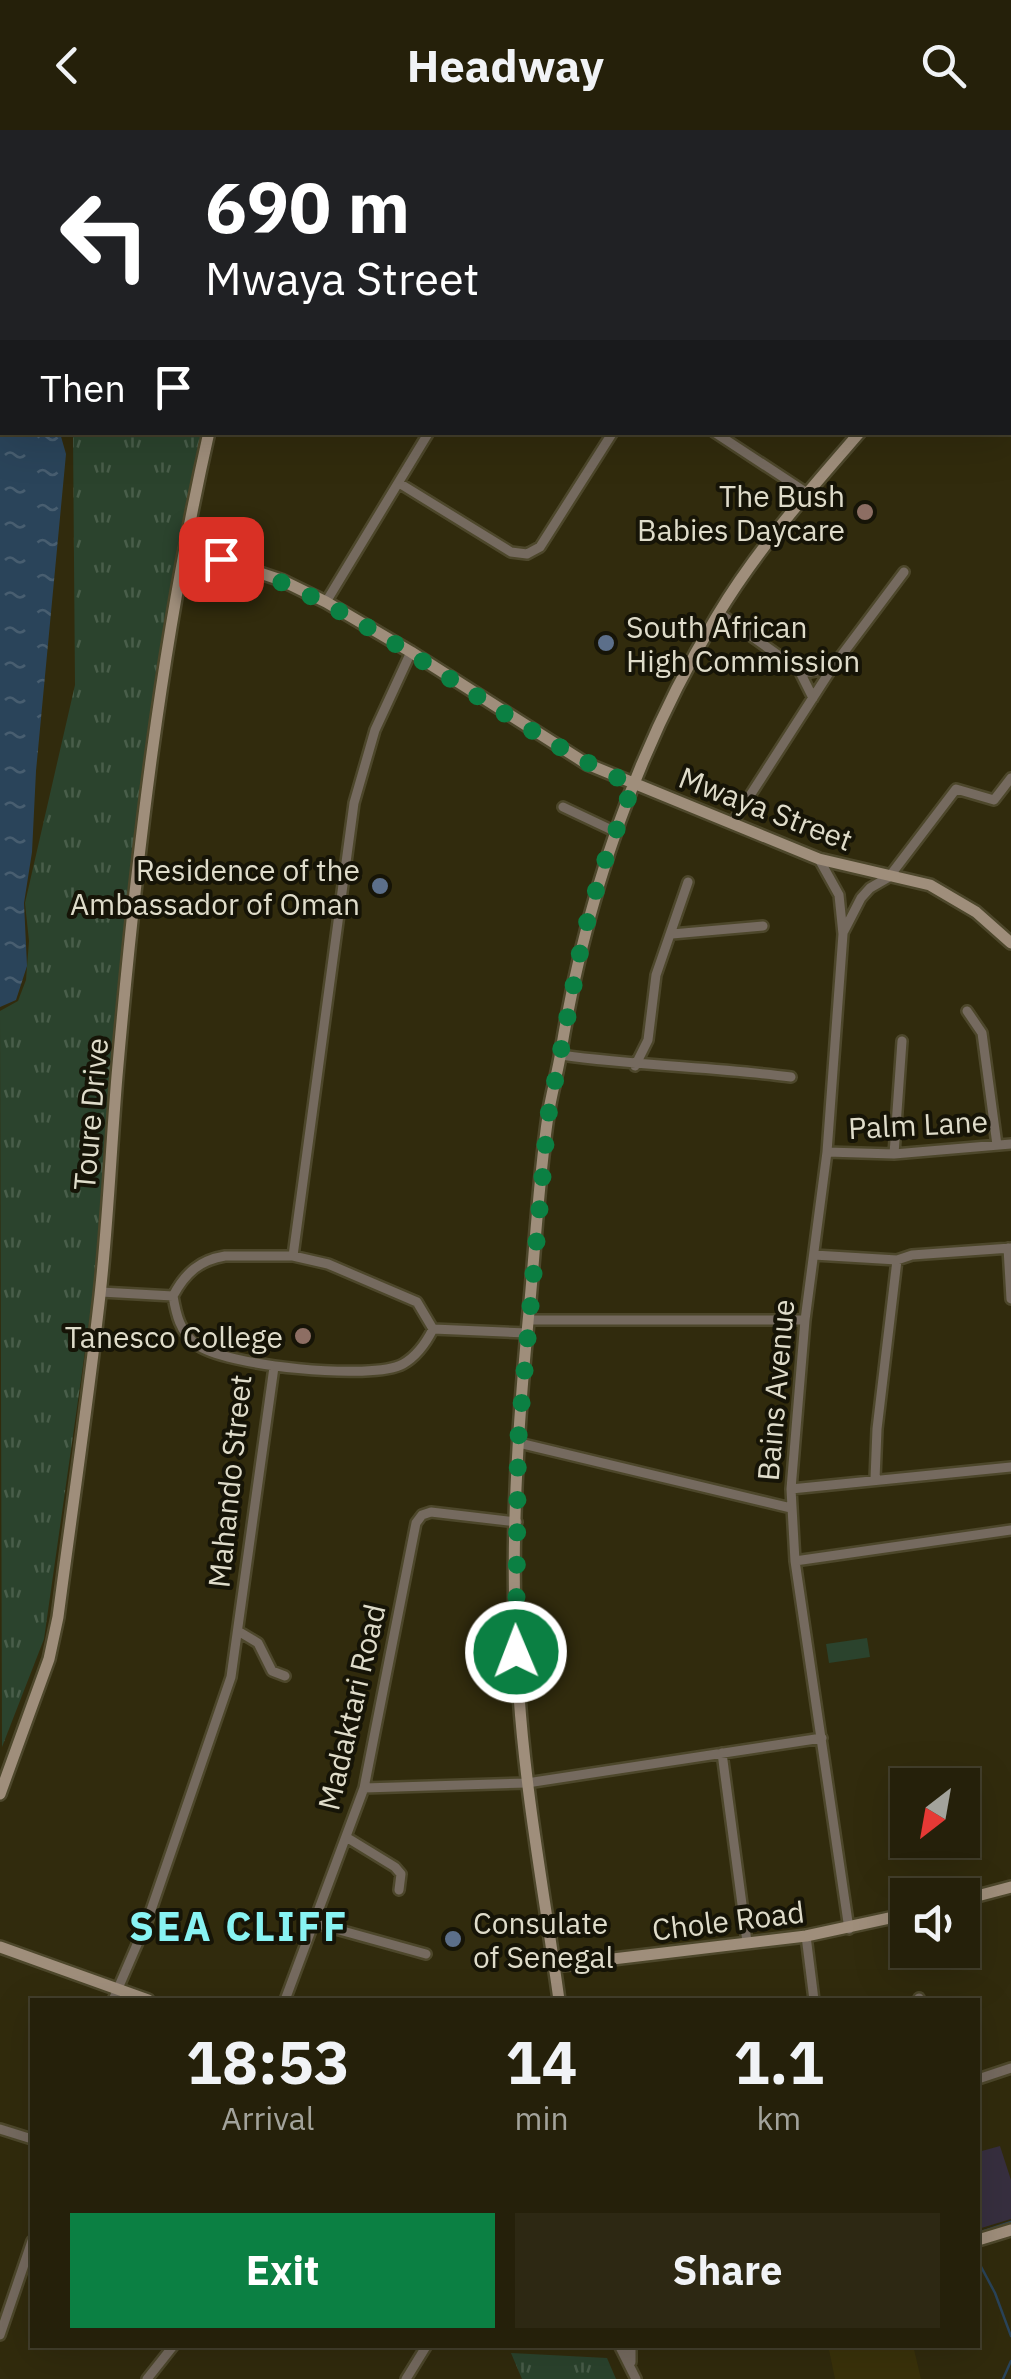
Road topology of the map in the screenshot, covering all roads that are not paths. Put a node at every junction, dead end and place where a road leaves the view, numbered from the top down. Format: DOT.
graph roads {
  1 [pos="207,435"];
  2 [pos="428,435"];
  3 [pos="611,435"];
  4 [pos="719,435"];
  5 [pos="857,435"];
  6 [pos="399,483"];
  7 [pos="807,493"];
  8 [pos="185,548"];
  9 [pos="904,572"];
  10 [pos="326,602"];
  11 [pos="719,613"];
  12 [pos="411,652"];
  13 [pos="832,668"];
  14 [pos="799,670"];
  15 [pos="813,698"];
  16 [pos="1011,778"];
  17 [pos="633,785"];
  18 [pos="563,807"];
  19 [pos="733,822"];
  20 [pos="616,832"];
  21 [pos="818,859"];
  22 [pos="889,877"];
  23 [pos="688,882"];
  24 [pos="763,926"];
  25 [pos="672,934"];
  26 [pos="842,934"];
  27 [pos="1011,943"];
  28 [pos="966,1011"];
  29 [pos="902,1041"];
  30 [pos="561,1055"];
  31 [pos="635,1066"];
  32 [pos="791,1076"];
  33 [pos="1011,1144"];
  34 [pos="997,1145"];
  35 [pos="827,1152"];
  36 [pos="894,1154"];
  37 [pos="1009,1248"];
  38 [pos="814,1255"];
  39 [pos="293,1256"];
  40 [pos="896,1260"];
  41 [pos="100,1292"];
  42 [pos="172,1296"];
  43 [pos="1011,1299"];
  44 [pos="805,1320"];
  45 [pos="528,1326"];
  46 [pos="433,1328"];
  47 [pos="274,1367"];
  48 [pos="518,1442"];
  49 [pos="1011,1467"];
  50 [pos="875,1479"];
  51 [pos="791,1489"];
  52 [pos="790,1508"];
  53 [pos="517,1522"];
  54 [pos="1011,1530"];
  55 [pos="795,1561"];
  56 [pos="238,1631"];
  57 [pos="286,1676"];
  58 [pos="822,1738"];
  59 [pos="722,1753"];
  60 [pos="527,1782"];
  61 [pos="364,1788"];
  62 [pos="0,1794"];
  63 [pos="346,1837"];
  64 [pos="1011,1887"];
  65 [pos="400,1890"];
  66 [pos="980,1895"];
  67 [pos="890,1919"];
  68 [pos="314,1924"];
  69 [pos="849,1929"];
  70 [pos="806,1936"];
  71 [pos="746,1942"];
  72 [pos="0,1947"];
  73 [pos="426,1954"];
  74 [pos="554,1966"];
  75 [pos="115,1994"];
  76 [pos="286,1998"];
  77 [pos="559,1998"];
  78 [pos="814,1998"];
  79 [pos="1011,2068"];
  80 [pos="980,2078"];
  81 [pos="0,2129"];
  82 [pos="30,2137"];
  83 [pos="1011,2230"];
  84 [pos="980,2239"];
  85 [pos="30,2261"];
  86 [pos="0,2336"];
  87 [pos="172,2348"];
  88 [pos="426,2348"];
  89 [pos="620,2348"];
  90 [pos="630,2348"];
  91 [pos="632,2365"];
  92 [pos="147,2379"];
  93 [pos="406,2379"];
  94 [pos="636,2379"];
  1 -- 8 [label="street, Toure Drive"];
  2 -- 6 [label="street"];
  3 -- 6 [label="street"];
  4 -- 7 [label="street"];
  5 -- 7 [label="street"];
  6 -- 10 [label="street"];
  7 -- 11 [label="street"];
  8 -- 10 [label="street, Mwaya Street"];
  8 -- 41 [label="street, Toure Drive"];
  9 -- 13 [label="street"];
  10 -- 12 [label="street, Mwaya Street"];
  11 -- 14 [label="street"];
  11 -- 17 [label="street"];
  12 -- 17 [label="street, Mwaya Street"];
  12 -- 39 [label="street"];
  13 -- 14 [label="street"];
  13 -- 15 [label="street"];
  14 -- 15 [label="street"];
  15 -- 19 [label="street"];
  16 -- 22 [label="street"];
  17 -- 19 [label="street, Mwaya Street"];
  17 -- 20 [label="street"];
  18 -- 20 [label="street"];
  19 -- 21 [label="street, Mwaya Street"];
  20 -- 30 [label="street"];
  21 -- 22 [label="street, Mwaya Street"];
  21 -- 26 [label="street, Bains Avenue"];
  22 -- 26 [label="street"];
  22 -- 27 [label="street, Mwaya Street"];
  23 -- 25 [label="street"];
  24 -- 25 [label="street"];
  25 -- 31 [label="street"];
  26 -- 35 [label="street, Bains Avenue"];
  28 -- 34 [label="street"];
  29 -- 36 [label="street"];
  30 -- 31 [label="street"];
  30 -- 45 [label="street"];
  31 -- 32 [label="street"];
  33 -- 34 [label="street, Palm Lane"];
  34 -- 36 [label="street, Palm Lane"];
  35 -- 36 [label="street, Palm Lane"];
  35 -- 38 [label="street, Bains Avenue"];
  37 -- 40 [label="street"];
  37 -- 43 [label="street"];
  38 -- 40 [label="street"];
  38 -- 44 [label="street, Bains Avenue"];
  39 -- 42 [label="street"];
  39 -- 46 [label="street"];
  40 -- 50 [label="street"];
  41 -- 42 [label="street"];
  41 -- 62 [label="street, Toure Drive"];
  42 -- 47 [label="street, Mahando Street"];
  44 -- 45 [label="street"];
  44 -- 51 [label="street, Bains Avenue"];
  45 -- 46 [label="street"];
  45 -- 48 [label="street"];
  46 -- 47 [label="street"];
  47 -- 56 [label="street, Mahando Street"];
  48 -- 52 [label="street"];
  48 -- 53 [label="street"];
  49 -- 50 [label="street"];
  50 -- 51 [label="street"];
  51 -- 52 [label="street, Bains Avenue"];
  52 -- 55 [label="street, Bains Avenue"];
  53 -- 60 [label="street"];
  53 -- 61 [label="street, Madaktari Road"];
  54 -- 55 [label="street"];
  55 -- 58 [label="street, Bains Avenue"];
  56 -- 57 [label="street"];
  56 -- 75 [label="street, Mahando Street"];
  58 -- 59 [label="street"];
  58 -- 69 [label="street, Bains Avenue"];
  59 -- 60 [label="street"];
  59 -- 71 [label="street"];
  60 -- 61 [label="street"];
  60 -- 74 [label="street"];
  61 -- 63 [label="street, Madaktari Road"];
  63 -- 65 [label="street"];
  63 -- 68 [label="street, Madaktari Road"];
  64 -- 66 [label="street"];
  67 -- 69 [label="street, Chole Road"];
  68 -- 73 [label="street"];
  68 -- 76 [label="street, Madaktari Road"];
  69 -- 70 [label="street, Chole Road"];
  70 -- 71 [label="street, Chole Road"];
  70 -- 78 [label="street"];
  71 -- 74 [label="street, Chole Road"];
  72 -- 75 [label="street"];
  74 -- 77 [label="street"];
  79 -- 80 [label="street"];
  81 -- 82 [label="street"];
  83 -- 84 [label="street"];
  85 -- 86 [label="street"];
  87 -- 92 [label="street"];
  88 -- 93 [label="street"];
  89 -- 91 [label="street"];
  90 -- 91 [label="street"];
  91 -- 94 [label="street"];
}
